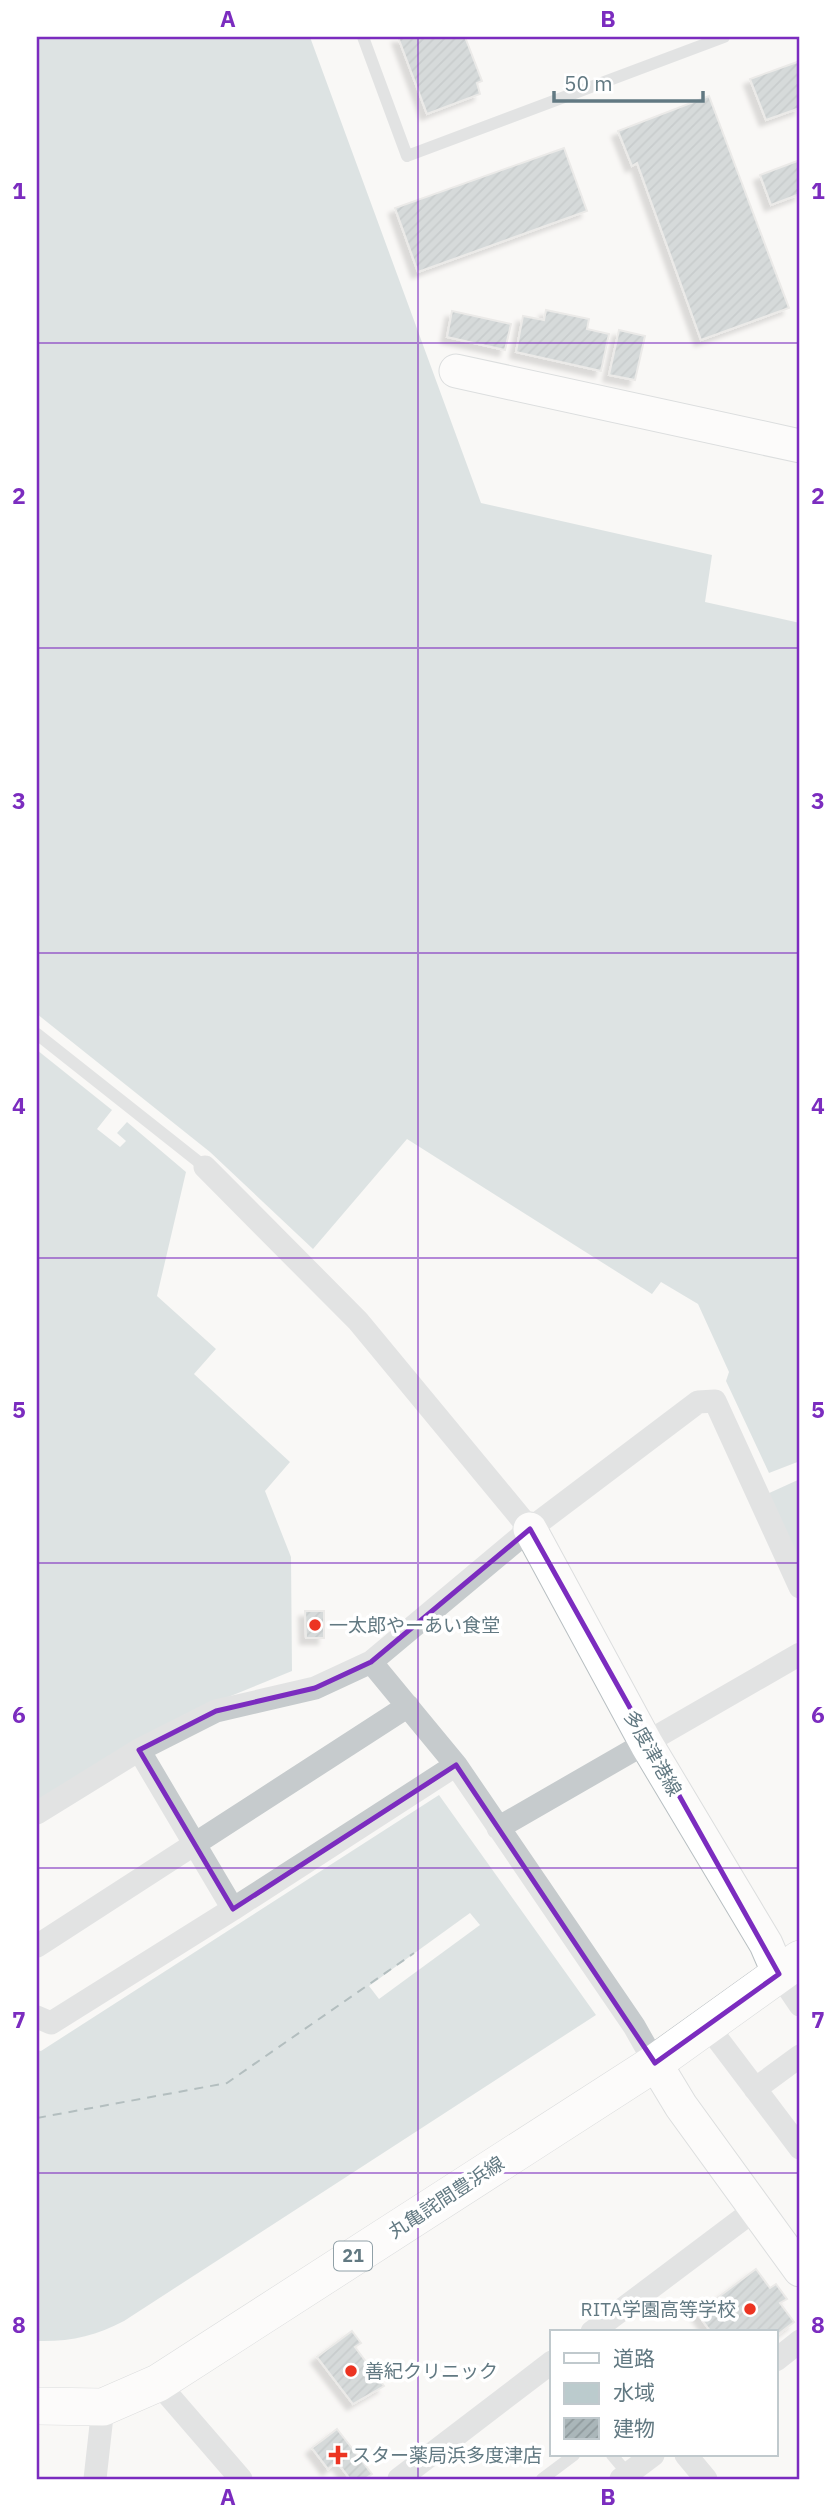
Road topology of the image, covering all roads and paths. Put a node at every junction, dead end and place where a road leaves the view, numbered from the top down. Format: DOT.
graph roads {
  1 [pos="363,37"];
  2 [pos="724,37"];
  3 [pos="456,371"];
  4 [pos="800,446"];
  5 [pos="37,1034"];
  6 [pos="205,1167"];
  7 [pos="530,1529"];
  8 [pos="800,1587"];
  9 [pos="800,1654"];
  10 [pos="371,1661"];
  11 [pos="408,1706"];
  12 [pos="647,1745"];
  13 [pos="139,1750"];
  14 [pos="456,1765"];
  15 [pos="37,1814"];
  16 [pos="498,1828"];
  17 [pos="195,1843"];
  18 [pos="233,1909"];
  19 [pos="37,1946"];
  20 [pos="790,1967"];
  21 [pos="800,2005"];
  22 [pos="37,2017"];
  23 [pos="707,2025"];
  24 [pos="800,2056"];
  25 [pos="655,2063"];
  26 [pos="755,2089"];
  27 [pos="800,2148"];
  28 [pos="757,2208"];
  29 [pos="800,2270"];
  30 [pos="595,2330"];
  31 [pos="800,2341"];
  32 [pos="778,2358"];
  33 [pos="550,2364"];
  34 [pos="158,2383"];
  35 [pos="37,2406"];
  36 [pos="103,2407"];
  37 [pos="573,2456"];
  38 [pos="613,2456"];
  39 [pos="652,2456"];
  40 [pos="688,2456"];
  41 [pos="624,2477"];
  42 [pos="95,2479"];
  43 [pos="241,2479"];
  44 [pos="399,2479"];
  45 [pos="542,2479"];
  46 [pos="706,2479"];
  1 -- 2 [label="lane"];
  3 -- 4 [label="main road"];
  5 -- 6 [label="lane"];
  6 -- 7 [label="street"];
  7 -- 8 [label="street"];
  7 -- 10 [label="street"];
  7 -- 12 [label="main road, 多度津港線"];
  9 -- 12 [label="street"];
  10 -- 11 [label="street"];
  10 -- 13 [label="street"];
  11 -- 14 [label="street"];
  11 -- 17 [label="street"];
  12 -- 16 [label="street"];
  12 -- 20 [label="main road, 多度津港線"];
  13 -- 15 [label="street"];
  13 -- 17 [label="street"];
  14 -- 16 [label="street"];
  14 -- 18 [label="street"];
  16 -- 25 [label="street"];
  17 -- 18 [label="street"];
  17 -- 19 [label="street"];
  18 -- 22 [label="street"];
  20 -- 21 [label="street"];
  20 -- 23 [label="main road, 丸亀詫間豊浜線 / 21"];
  23 -- 25 [label="main road, 丸亀詫間豊浜線 / 21"];
  23 -- 26 [label="street"];
  24 -- 26 [label="street"];
  25 -- 28 [label="main road"];
  25 -- 34 [label="main road, 丸亀詫間豊浜線 / 21"];
  26 -- 27 [label="street"];
  28 -- 29 [label="main road"];
  28 -- 30 [label="street"];
  31 -- 32 [label="street"];
  33 -- 44 [label="street"];
  34 -- 36 [label="main road, 丸亀詫間豊浜線 / 21"];
  34 -- 43 [label="street"];
  35 -- 36 [label="main road, 丸亀詫間豊浜線 / 21"];
  36 -- 42 [label="street"];
  37 -- 45 [label="lane"];
  38 -- 41 [label="lane"];
  39 -- 41 [label="street"];
  40 -- 46 [label="street"];
}
